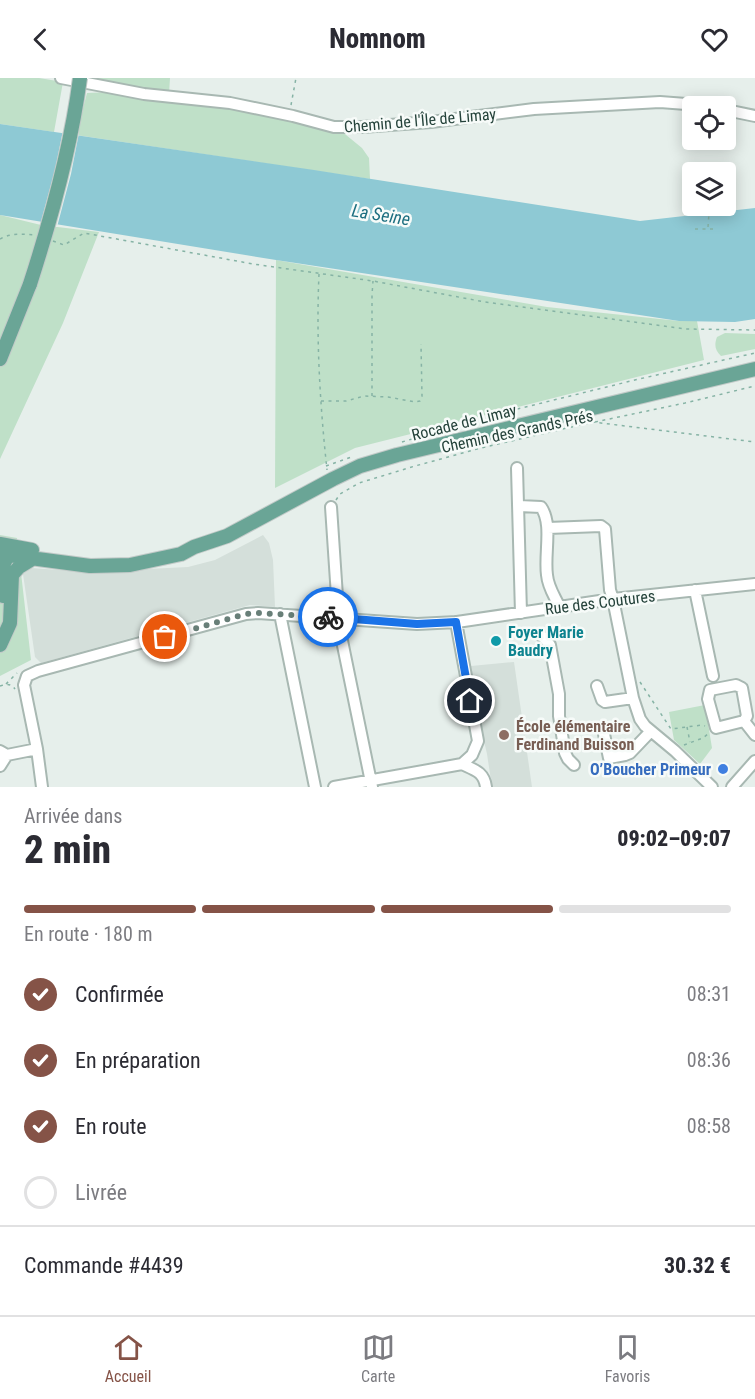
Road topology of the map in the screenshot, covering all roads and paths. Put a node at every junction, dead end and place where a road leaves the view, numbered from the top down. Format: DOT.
graph roads {
  1 [pos="61,78"];
  2 [pos="80,78"];
  3 [pos="296,78"];
  4 [pos="682,104"];
  5 [pos="736,112"];
  6 [pos="290,115"];
  7 [pos="755,116"];
  8 [pos="709,216"];
  9 [pos="695,229"];
  10 [pos="708,229"];
  11 [pos="716,229"];
  12 [pos="33,235"];
  13 [pos="0,239"];
  14 [pos="54,242"];
  15 [pos="319,273"];
  16 [pos="373,281"];
  17 [pos="755,330"];
  18 [pos="421,344"];
  19 [pos="755,353"];
  20 [pos="2,354"];
  21 [pos="755,369"];
  22 [pos="755,386"];
  23 [pos="372,396"];
  24 [pos="320,401"];
  25 [pos="593,422"];
  26 [pos="404,442"];
  27 [pos="755,442"];
  28 [pos="361,454"];
  29 [pos="517,468"];
  30 [pos="519,506"];
  31 [pos="331,507"];
  32 [pos="548,528"];
  33 [pos="195,547"];
  34 [pos="7,551"];
  35 [pos="32,559"];
  36 [pos="4,571"];
  37 [pos="755,584"];
  38 [pos="695,590"];
  39 [pos="613,598"];
  40 [pos="559,606"];
  41 [pos="521,613"];
  42 [pos="280,614"];
  43 [pos="339,618"];
  44 [pos="456,622"];
  45 [pos="0,626"];
  46 [pos="542,636"];
  47 [pos="0,645"];
  48 [pos="637,676"];
  49 [pos="713,676"];
  50 [pos="25,679"];
  51 [pos="6,684"];
  52 [pos="0,686"];
  53 [pos="597,686"];
  54 [pos="25,694"];
  55 [pos="633,698"];
  56 [pos="744,722"];
  57 [pos="687,727"];
  58 [pos="651,731"];
  59 [pos="604,734"];
  60 [pos="755,735"];
  61 [pos="690,743"];
  62 [pos="683,746"];
  63 [pos="37,749"];
  64 [pos="3,753"];
  65 [pos="755,761"];
  66 [pos="462,764"];
  67 [pos="574,765"];
  68 [pos="0,766"];
  69 [pos="371,784"];
  70 [pos="356,785"];
  71 [pos="42,787"];
  72 [pos="315,787"];
  73 [pos="334,787"];
  74 [pos="486,787"];
  75 [pos="712,787"];
  76 [pos="732,787"];
  1 -- 6 [label="street, Chemin de l'Île de Limay"];
  2 -- 20 [label="main road, bridge"];
  3 -- 6 [label="path"];
  4 -- 6 [label="street, Chemin de l'Île de Limay"];
  5 -- 7 [label="street"];
  8 -- 10 [label="path"];
  9 -- 10 [label="path"];
  10 -- 11 [label="path"];
  12 -- 13 [label="path"];
  14 -- 15 [label="path"];
  15 -- 16 [label="path"];
  15 -- 24 [label="path"];
  16 -- 17 [label="path"];
  16 -- 23 [label="path"];
  18 -- 23 [label="path"];
  19 -- 26 [label="path"];
  21 -- 33 [label="main road, Rocade de Limay"];
  22 -- 25 [label="path"];
  23 -- 24 [label="path"];
  24 -- 28 [label="path"];
  25 -- 27 [label="path, Chemin des Grands Prés"];
  25 -- 31 [label="path, Chemin des Grands Prés"];
  29 -- 30 [label="street"];
  30 -- 32 [label="street"];
  30 -- 41 [label="street"];
  31 -- 43 [label="street"];
  32 -- 39 [label="street"];
  32 -- 40 [label="street"];
  33 -- 34 [label="main road, Rocade de Limay"];
  33 -- 35 [label="main road, Rocade de Limay"];
  34 -- 35 [label="main road, Rocade de Limay"];
  34 -- 36 [label="main road"];
  35 -- 36 [label="main road"];
  36 -- 45 [label="main road"];
  36 -- 47 [label="main road"];
  37 -- 38 [label="street, Rue des Coutures"];
  38 -- 39 [label="street, Rue des Coutures"];
  38 -- 49 [label="street"];
  39 -- 40 [label="street, Rue des Coutures"];
  39 -- 55 [label="street"];
  40 -- 41 [label="street, Rue des Coutures"];
  41 -- 44 [label="street, Rue des Coutures"];
  42 -- 43 [label="street, Rue des Coutures"];
  42 -- 50 [label="street, Rue des Coutures"];
  42 -- 72 [label="street"];
  43 -- 44 [label="street, Rue des Coutures"];
  43 -- 69 [label="street"];
  44 -- 66 [label="street"];
  46 -- 67 [label="street"];
  48 -- 57 [label="path"];
  50 -- 51 [label="path"];
  50 -- 54 [label="street"];
  51 -- 52 [label="path"];
  51 -- 54 [label="path"];
  53 -- 55 [label="street"];
  54 -- 63 [label="street"];
  55 -- 58 [label="street"];
  56 -- 56 [label="street"];
  56 -- 60 [label="street"];
  57 -- 61 [label="path"];
  57 -- 61 [label="path"];
  58 -- 59 [label="street"];
  58 -- 75 [label="street"];
  61 -- 62 [label="path"];
  63 -- 64 [label="street"];
  63 -- 71 [label="street"];
  64 -- 68 [label="street"];
  65 -- 76 [label="street"];
  66 -- 69 [label="street"];
  66 -- 74 [label="street"];
  69 -- 70 [label="street"];
  70 -- 73 [label="street"];
}
